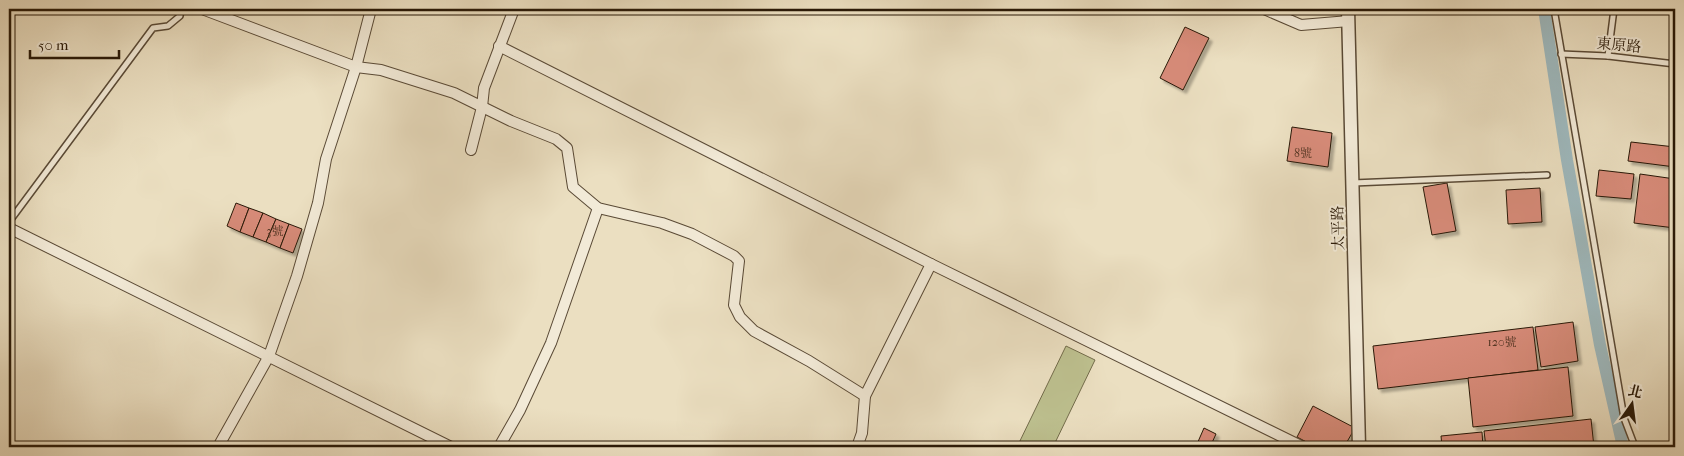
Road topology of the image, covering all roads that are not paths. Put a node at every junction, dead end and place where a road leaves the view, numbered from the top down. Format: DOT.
graph roads {
  1 [pos="181,9"];
  2 [pos="202,9"];
  3 [pos="371,9"];
  4 [pos="514,9"];
  5 [pos="1264,9"];
  6 [pos="1554,9"];
  7 [pos="1614,9"];
  8 [pos="1349,15"];
  9 [pos="499,46"];
  10 [pos="1561,54"];
  11 [pos="1608,56"];
  12 [pos="1675,64"];
  13 [pos="356,67"];
  14 [pos="482,107"];
  15 [pos="471,150"];
  16 [pos="1547,176"];
  17 [pos="1353,183"];
  18 [pos="598,208"];
  19 [pos="9,222"];
  20 [pos="9,228"];
  21 [pos="931,264"];
  22 [pos="269,356"];
  23 [pos="865,396"];
  24 [pos="218,447"];
  25 [pos="451,447"];
  26 [pos="499,447"];
  27 [pos="857,447"];
  28 [pos="1303,447"];
  29 [pos="1359,447"];
  30 [pos="1635,447"];
  1 -- 19 [label="lane"];
  2 -- 13 [label="street"];
  3 -- 13 [label="street"];
  4 -- 9 [label="street"];
  5 -- 8 [label="street"];
  6 -- 10 [label="lane"];
  7 -- 11 [label="lane"];
  8 -- 17 [label="street, 太平路"];
  9 -- 14 [label="street"];
  9 -- 21 [label="street"];
  10 -- 11 [label="lane, 東原路"];
  10 -- 30 [label="lane"];
  11 -- 12 [label="lane, 東原路"];
  13 -- 14 [label="street"];
  13 -- 22 [label="street"];
  14 -- 15 [label="street"];
  14 -- 18 [label="street"];
  16 -- 17 [label="lane"];
  17 -- 29 [label="street, 太平路"];
  18 -- 23 [label="street"];
  18 -- 26 [label="street"];
  20 -- 22 [label="street"];
  21 -- 23 [label="street"];
  21 -- 28 [label="street"];
  22 -- 24 [label="street"];
  22 -- 25 [label="street"];
  23 -- 27 [label="street"];
}
